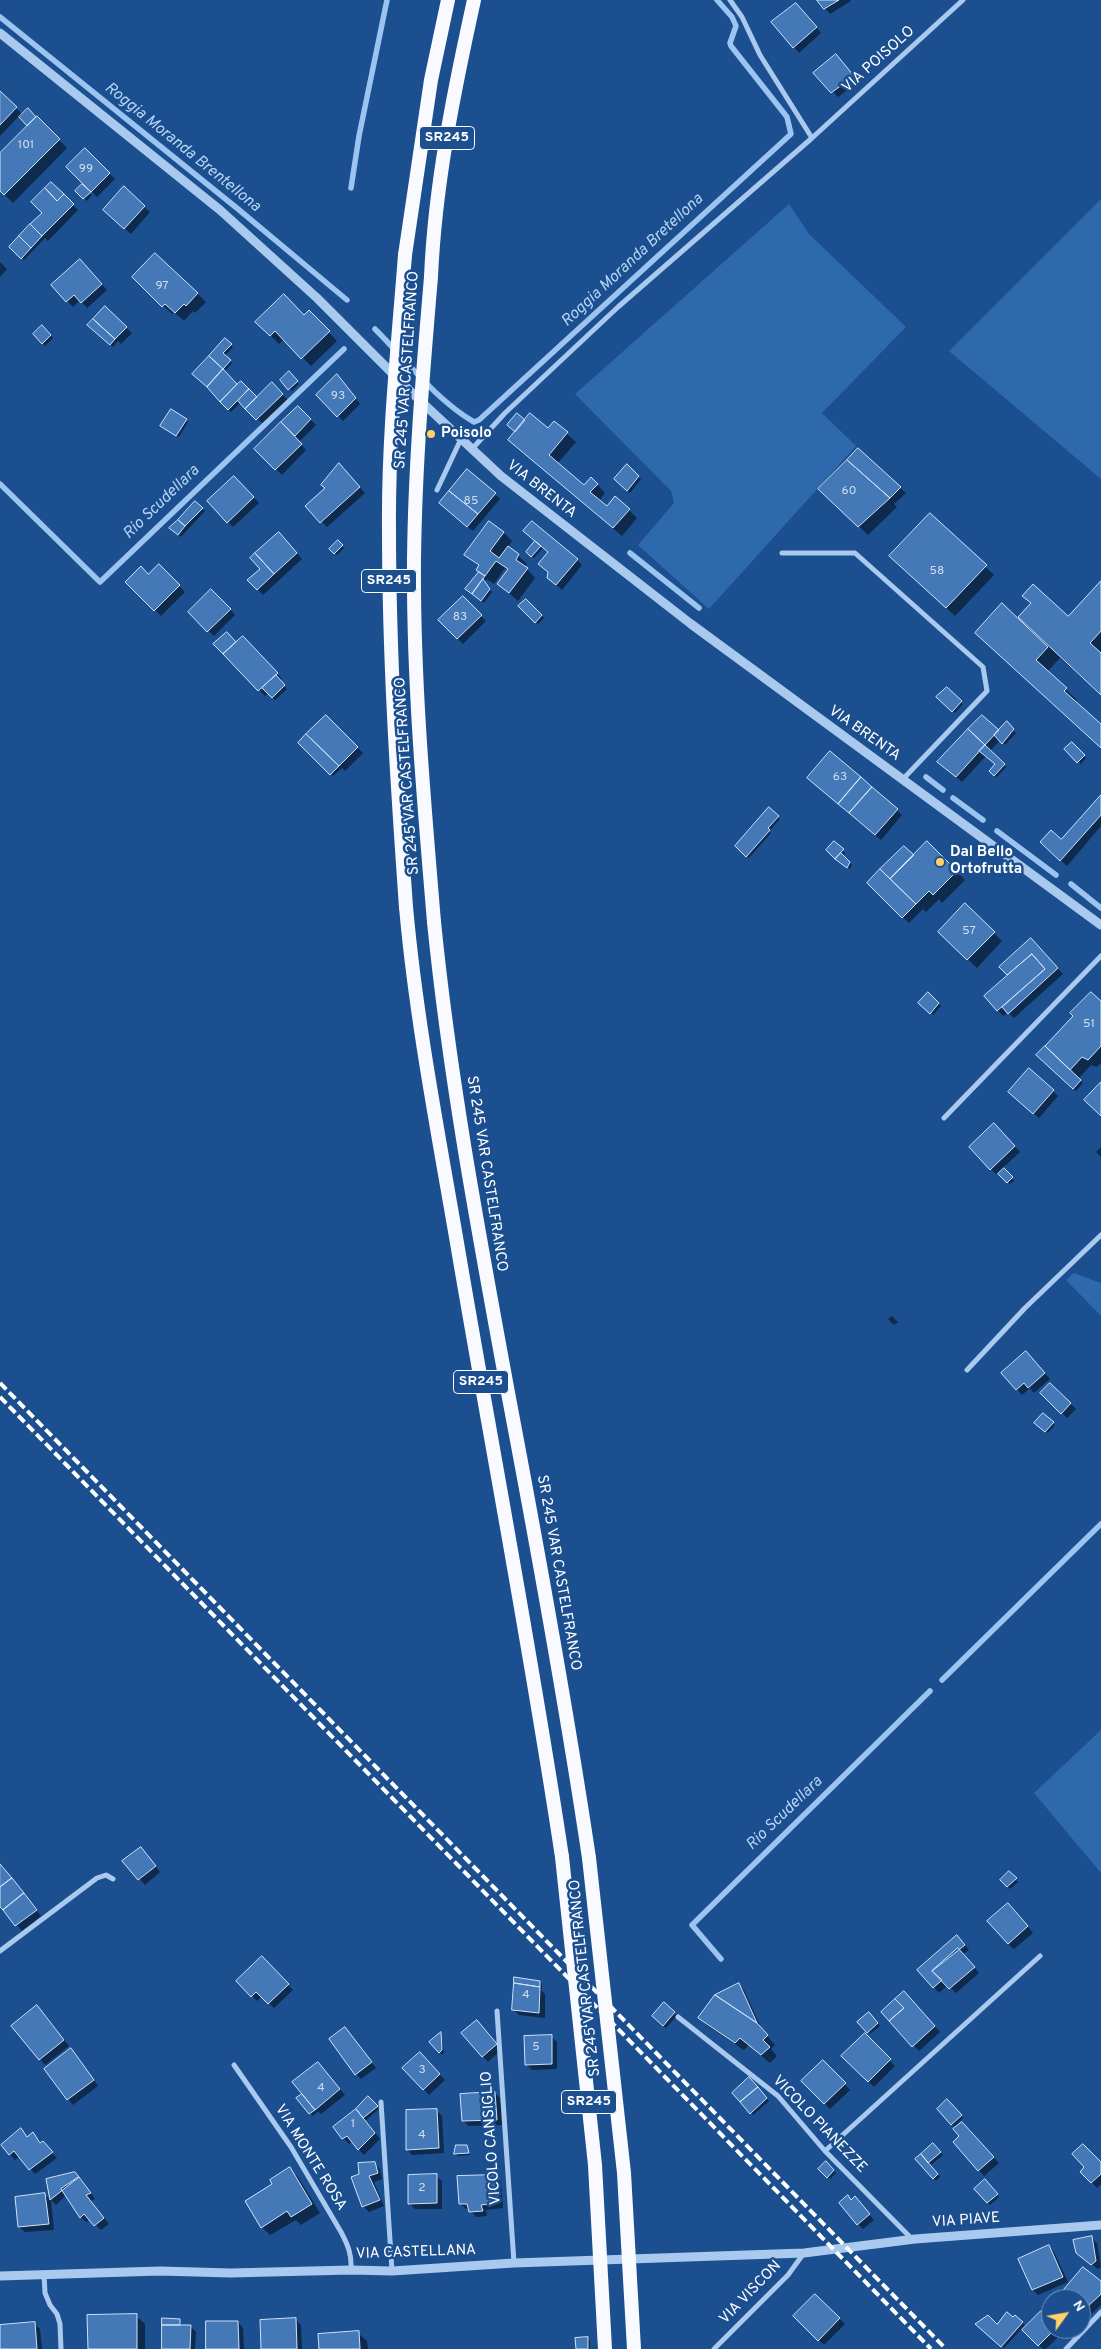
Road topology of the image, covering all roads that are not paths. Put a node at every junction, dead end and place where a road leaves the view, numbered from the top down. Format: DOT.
graph roads {
  1 [pos="448,0"];
  2 [pos="474,0"];
  3 [pos="730,0"];
  4 [pos="963,0"];
  5 [pos="0,33"];
  6 [pos="812,138"];
  7 [pos="461,438"];
  8 [pos="472,449"];
  9 [pos="436,490"];
  10 [pos="782,553"];
  11 [pos="903,779"];
  12 [pos="1101,925"];
  13 [pos="1101,956"];
  14 [pos="944,1118"];
  15 [pos="1101,1235"];
  16 [pos="967,1370"];
  17 [pos="113,1879"];
  18 [pos="0,1951"];
  19 [pos="1040,1956"];
  20 [pos="497,2011"];
  21 [pos="678,2017"];
  22 [pos="234,2065"];
  23 [pos="381,2102"];
  24 [pos="826,2150"];
  25 [pos="1101,2225"];
  26 [pos="912,2239"];
  27 [pos="834,2250"];
  28 [pos="804,2253"];
  29 [pos="514,2263"];
  30 [pos="351,2270"];
  31 [pos="392,2271"];
  32 [pos="44,2274"];
  33 [pos="0,2276"];
  34 [pos="1101,2312"];
  35 [pos="61,2349"];
  36 [pos="605,2349"];
  37 [pos="634,2349"];
  38 [pos="714,2349"];
  39 [pos="1066,2349"];
  1 -- 36 [label="highway, SR 245 VAR CASTELFRANCO / SR245, bridge"];
  2 -- 37 [label="highway, SR 245 VAR CASTELFRANCO / SR245, bridge"];
  3 -- 6 [label="street"];
  4 -- 6 [label="street, VIA POISOLO"];
  5 -- 7 [label="street, VIA BRENTA"];
  6 -- 8 [label="street, VIA POISOLO"];
  7 -- 8 [label="street, VIA BRENTA"];
  7 -- 9 [label="street"];
  8 -- 11 [label="street, VIA BRENTA"];
  10 -- 11 [label="street"];
  11 -- 12 [label="street, VIA BRENTA"];
  13 -- 14 [label="street"];
  15 -- 16 [label="street"];
  17 -- 18 [label="street"];
  19 -- 24 [label="street"];
  20 -- 29 [label="street, VICOLO CANSIGLIO"];
  21 -- 24 [label="street, VICOLO PIANEZZE"];
  22 -- 30 [label="street, VIA MONTE ROSA"];
  23 -- 31 [label="street"];
  24 -- 26 [label="street, VICOLO PIANEZZE"];
  25 -- 26 [label="street, VIA PIAVE"];
  26 -- 27 [label="street, VIA PIAVE"];
  27 -- 28 [label="street, VIA CASTELLANA"];
  28 -- 29 [label="street, VIA CASTELLANA"];
  28 -- 38 [label="street, VIA VISCON"];
  29 -- 31 [label="street, VIA CASTELLANA"];
  30 -- 31 [label="street, VIA CASTELLANA"];
  30 -- 32 [label="street, VIA CASTELLANA"];
  32 -- 33 [label="street, VIA CASTELLANA"];
  32 -- 35 [label="street"];
  34 -- 39 [label="street"];
}
